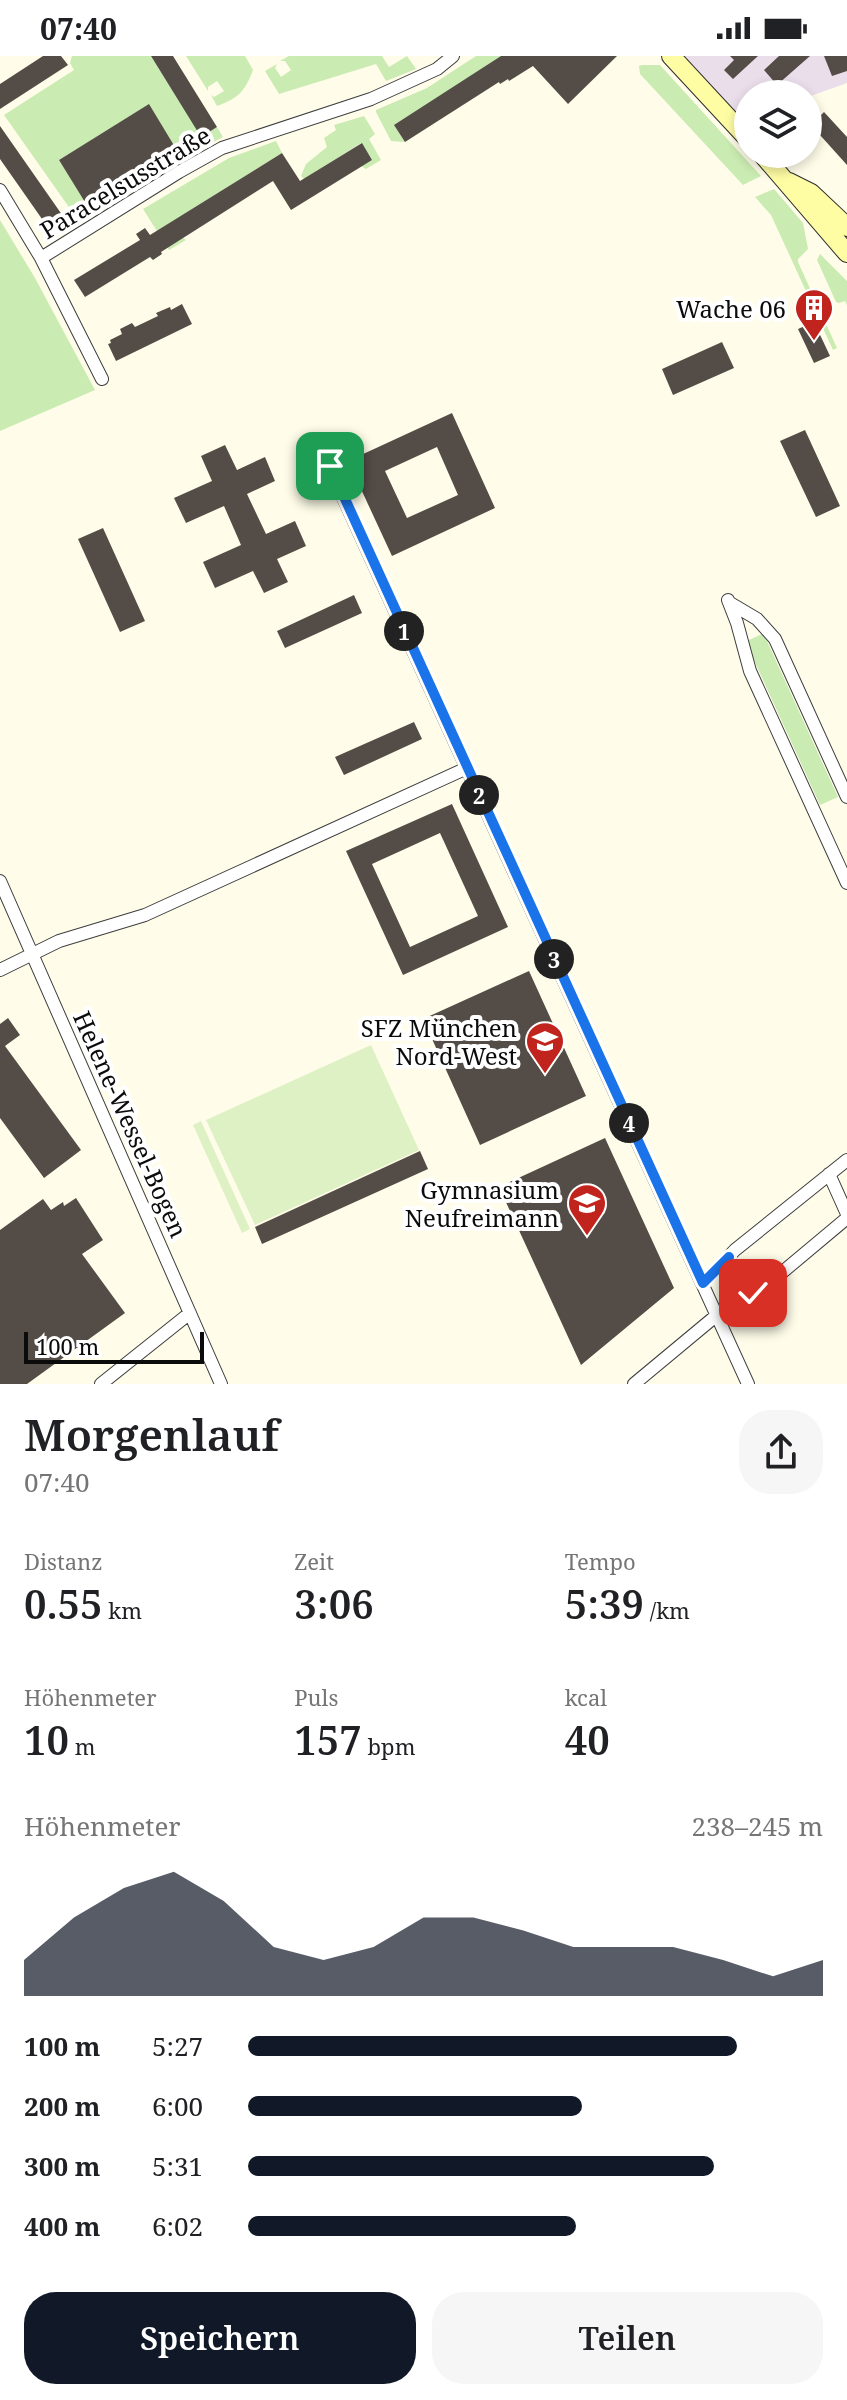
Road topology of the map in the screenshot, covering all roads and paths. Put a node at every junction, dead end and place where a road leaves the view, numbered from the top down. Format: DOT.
graph roads {
  1 [pos="453,56"];
  2 [pos="671,56"];
  3 [pos="734,124"];
  4 [pos="775,168"];
  5 [pos="787,181"];
  6 [pos="0,190"];
  7 [pos="847,227"];
  8 [pos="847,253"];
  9 [pos="41,258"];
  10 [pos="102,379"];
  11 [pos="332,452"];
  12 [pos="467,768"];
  13 [pos="847,797"];
  14 [pos="0,881"];
  15 [pos="847,883"];
  16 [pos="32,953"];
  17 [pos="0,970"];
  18 [pos="847,1160"];
  19 [pos="829,1174"];
  20 [pos="847,1216"];
  21 [pos="729,1257"];
  22 [pos="703,1283"];
  23 [pos="757,1290"];
  24 [pos="190,1313"];
  25 [pos="717,1315"];
  26 [pos="101,1384"];
  27 [pos="221,1384"];
  28 [pos="634,1384"];
  29 [pos="748,1384"];
  1 -- 9 [label="street, Paracelsusstraße"];
  2 -- 3 [label="main road"];
  4 -- 5 [label="main road"];
  5 -- 7 [label="main road"];
  5 -- 8 [label="main road"];
  6 -- 9 [label="street"];
  9 -- 10 [label="street"];
  11 -- 12 [label="street"];
  12 -- 16 [label="street"];
  12 -- 22 [label="street"];
  13 -- 15 [label="street"];
  14 -- 16 [label="street, Helene-Wessel-Bogen"];
  16 -- 17 [label="street"];
  16 -- 24 [label="street, Helene-Wessel-Bogen"];
  18 -- 19 [label="street"];
  19 -- 20 [label="street"];
  19 -- 21 [label="street"];
  20 -- 23 [label="street"];
  21 -- 22 [label="street"];
  21 -- 23 [label="street"];
  22 -- 25 [label="street"];
  23 -- 25 [label="street"];
  24 -- 26 [label="street"];
  24 -- 27 [label="street, Helene-Wessel-Bogen"];
  25 -- 28 [label="street"];
  25 -- 29 [label="street"];
}
